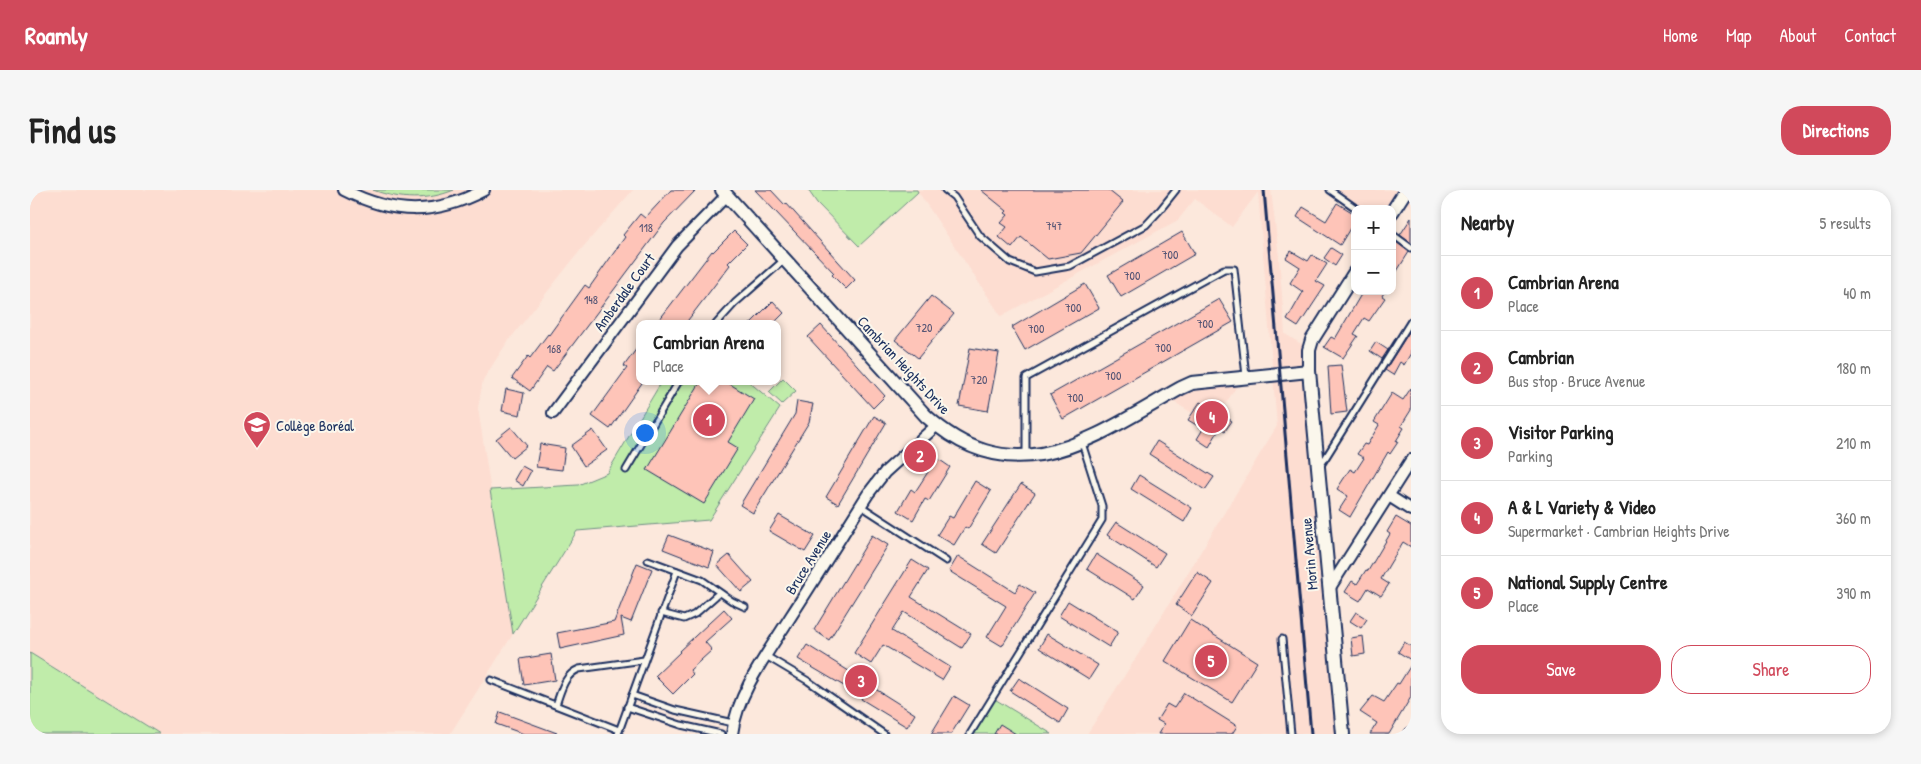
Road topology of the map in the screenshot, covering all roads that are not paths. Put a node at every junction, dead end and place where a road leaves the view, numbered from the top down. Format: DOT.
graph roads {
  1 [pos="344,190"];
  2 [pos="484,190"];
  3 [pos="945,190"];
  4 [pos="1176,190"];
  5 [pos="1330,190"];
  6 [pos="1406,190"];
  7 [pos="724,193"];
  8 [pos="1351,205"];
  9 [pos="1396,206"];
  10 [pos="1396,237"];
  11 [pos="1411,248"];
  12 [pos="784,259"];
  13 [pos="1351,278"];
  14 [pos="719,320"];
  15 [pos="1411,321"];
  16 [pos="1309,371"];
  17 [pos="1246,376"];
  18 [pos="677,385"];
  19 [pos="553,413"];
  20 [pos="937,425"];
  21 [pos="1082,442"];
  22 [pos="1026,456"];
  23 [pos="1411,460"];
  24 [pos="1318,469"];
  25 [pos="626,470"];
  26 [pos="1389,496"];
  27 [pos="861,506"];
  28 [pos="1411,510"];
  29 [pos="648,560"];
  30 [pos="946,561"];
  31 [pos="677,571"];
  32 [pos="1329,589"];
  33 [pos="719,593"];
  34 [pos="746,607"];
  35 [pos="661,613"];
  36 [pos="1282,639"];
  37 [pos="766,656"];
  38 [pos="644,660"];
  39 [pos="490,680"];
  40 [pos="632,695"];
  41 [pos="556,705"];
  42 [pos="627,707"];
  43 [pos="733,723"];
  44 [pos="618,732"];
  45 [pos="721,734"];
  46 [pos="732,734"];
  47 [pos="884,734"];
  48 [pos="970,734"];
  49 [pos="1291,734"];
  50 [pos="1343,734"];
  1 -- 2 [label="street"];
  3 -- 4 [label="lane"];
  5 -- 8 [label="lane"];
  6 -- 9 [label="street"];
  7 -- 12 [label="street, Cambrian Heights Drive"];
  7 -- 19 [label="street, Amberdale Court"];
  10 -- 11 [label="lane"];
  12 -- 14 [label="lane"];
  12 -- 20 [label="street, Cambrian Heights Drive"];
  13 -- 16 [label="street, Morin Avenue"];
  15 -- 24 [label="lane"];
  16 -- 17 [label="street, Cambrian Heights Drive"];
  16 -- 24 [label="street, Morin Avenue"];
  17 -- 21 [label="street, Cambrian Heights Drive"];
  17 -- 22 [label="lane"];
  18 -- 25 [label="lane"];
  20 -- 22 [label="street, Cambrian Heights Drive"];
  20 -- 27 [label="street, Bruce Avenue"];
  21 -- 22 [label="street, Cambrian Heights Drive"];
  21 -- 48 [label="lane"];
  23 -- 26 [label="street"];
  24 -- 32 [label="street, Morin Avenue"];
  26 -- 28 [label="street"];
  26 -- 32 [label="street"];
  27 -- 30 [label="lane"];
  27 -- 37 [label="street, Bruce Avenue"];
  29 -- 31 [label="lane"];
  31 -- 33 [label="lane"];
  31 -- 35 [label="lane"];
  32 -- 50 [label="street, Morin Avenue"];
  33 -- 34 [label="lane"];
  33 -- 35 [label="lane"];
  35 -- 38 [label="lane"];
  36 -- 49 [label="lane"];
  37 -- 43 [label="street, Bruce Avenue"];
  37 -- 47 [label="lane"];
  38 -- 40 [label="lane"];
  38 -- 41 [label="lane"];
  39 -- 41 [label="lane"];
  40 -- 42 [label="lane"];
  40 -- 43 [label="lane"];
  41 -- 44 [label="lane"];
  42 -- 44 [label="lane"];
  42 -- 45 [label="lane"];
  43 -- 46 [label="street, Bruce Avenue"];
}
